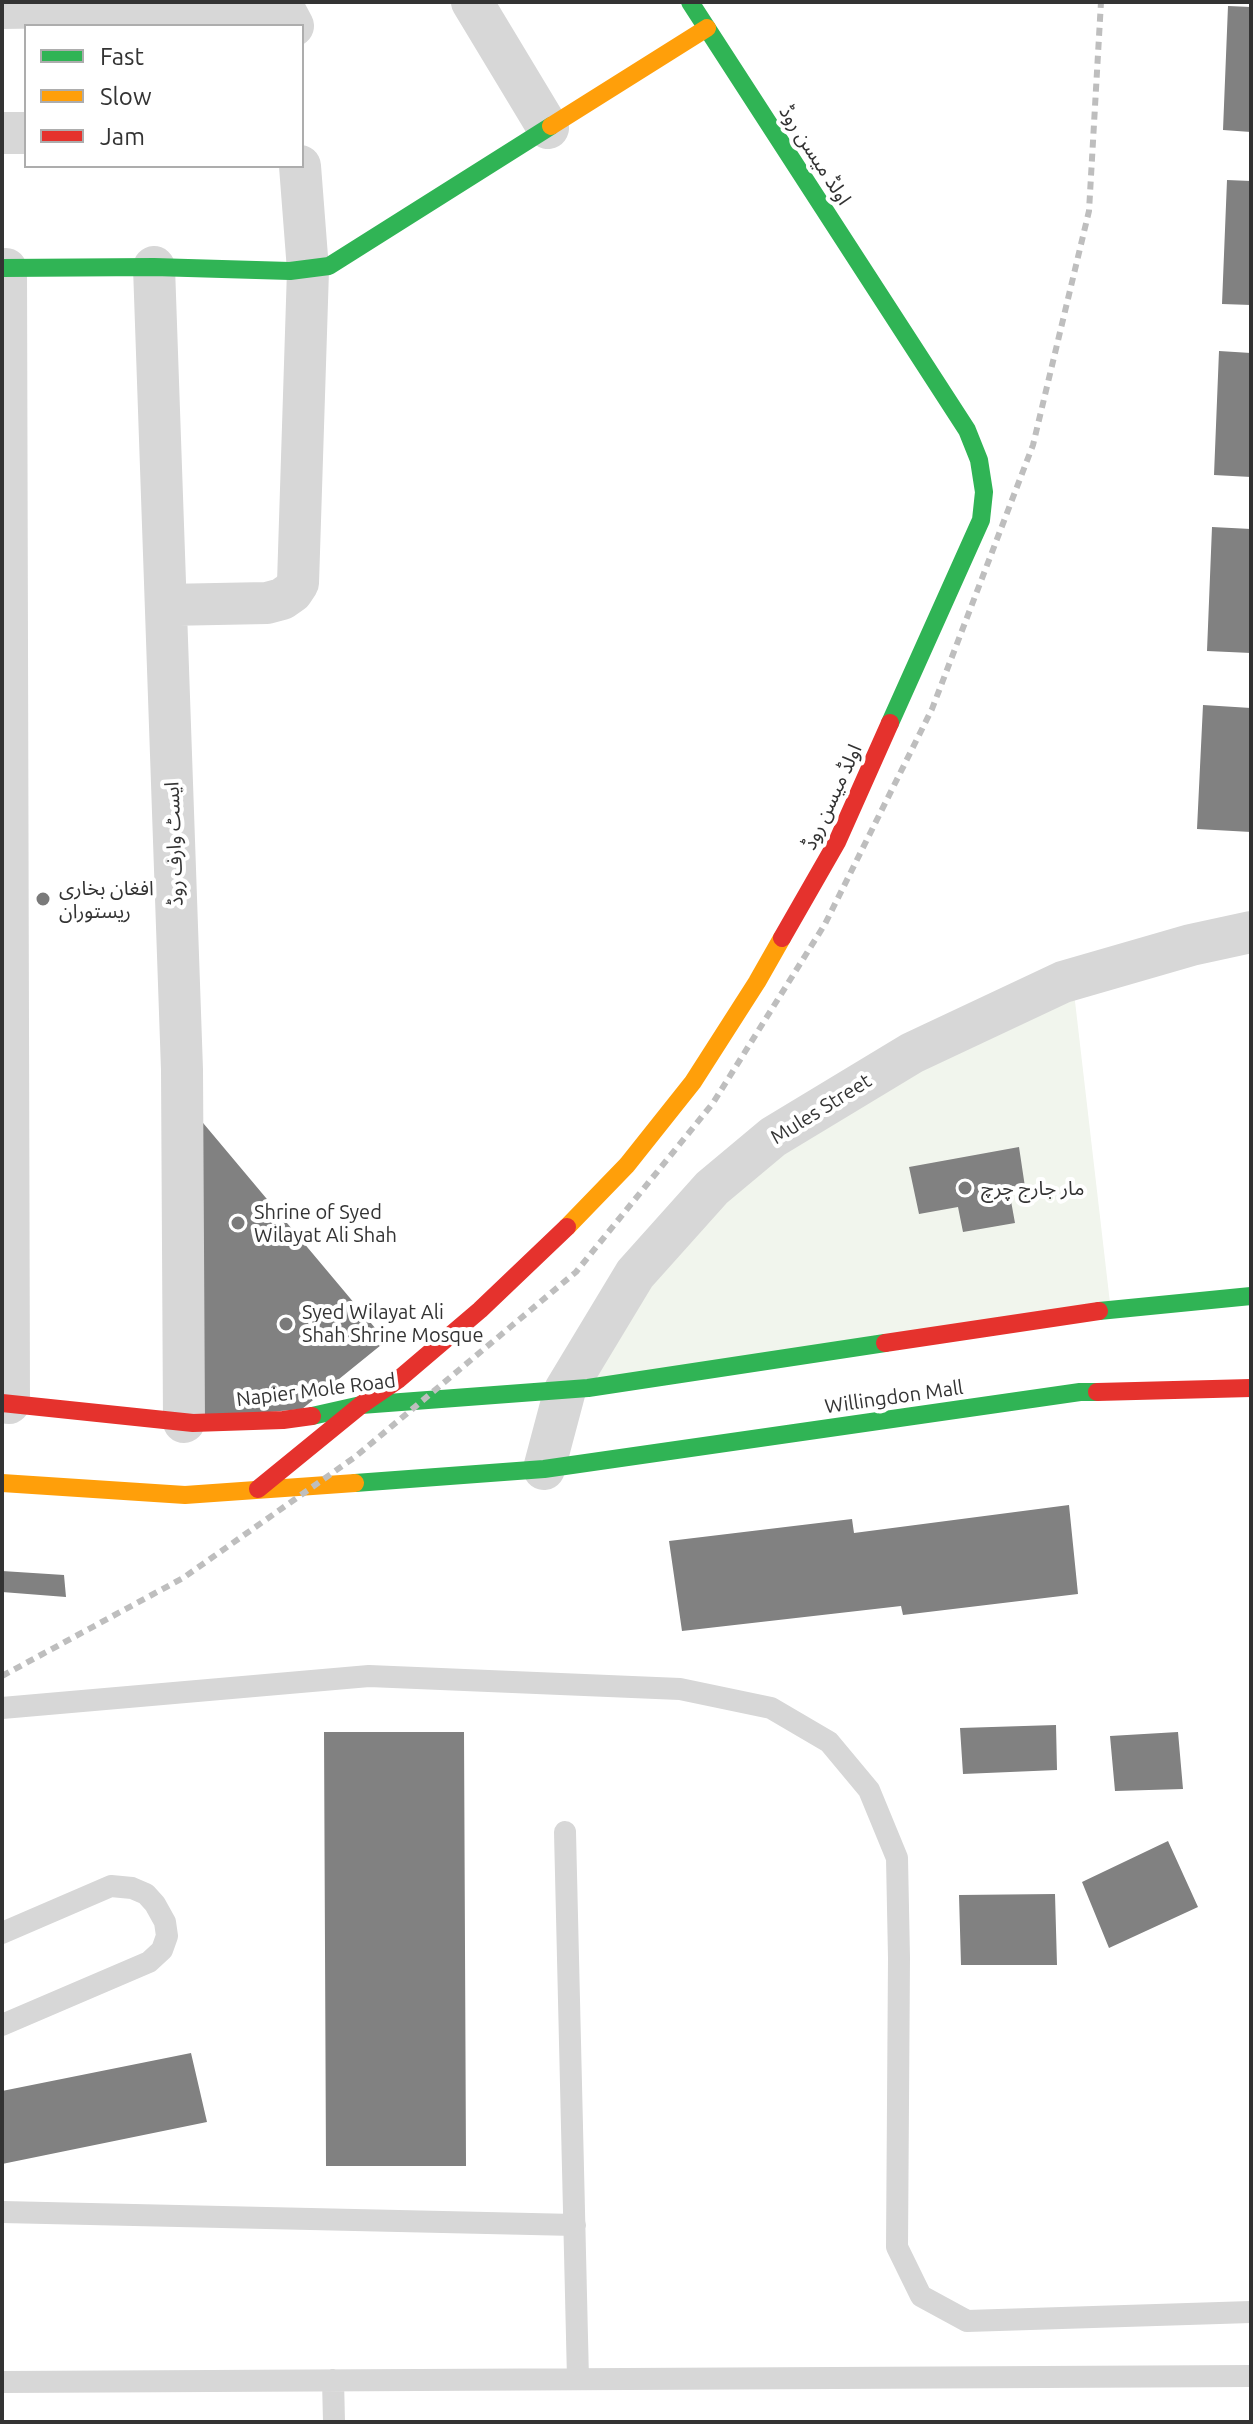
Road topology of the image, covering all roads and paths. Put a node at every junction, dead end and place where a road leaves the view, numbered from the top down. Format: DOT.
graph roads {
  1 [pos="472,2"];
  2 [pos="690,2"];
  3 [pos="2,8"];
  4 [pos="292,24"];
  5 [pos="707,28"];
  6 [pos="548,128"];
  7 [pos="2,133"];
  8 [pos="24,133"];
  9 [pos="300,168"];
  10 [pos="154,267"];
  11 [pos="4,268"];
  12 [pos="308,270"];
  13 [pos="166,605"];
  14 [pos="1251,932"];
  15 [pos="1251,1296"];
  16 [pos="1251,1388"];
  17 [pos="577,1389"];
  18 [pos="6,1403"];
  19 [pos="361,1405"];
  20 [pos="184,1422"];
  21 [pos="544,1469"];
  22 [pos="2,1483"];
  23 [pos="258,1489"];
  24 [pos="2,1708"];
  25 [pos="565,1832"];
  26 [pos="2,1933"];
  27 [pos="2,2025"];
  28 [pos="2,2212"];
  29 [pos="575,2225"];
  30 [pos="1251,2312"];
  31 [pos="1251,2376"];
  32 [pos="578,2379"];
  33 [pos="333,2380"];
  34 [pos="2,2382"];
  35 [pos="334,2422"];
  1 -- 6 [label="street"];
  2 -- 5 [label="street, اولڈ میسن روڈ"];
  3 -- 4 [label="street"];
  5 -- 6 [label="street"];
  5 -- 19 [label="street, اولڈ میسن روڈ"];
  6 -- 12 [label="street"];
  7 -- 8 [label="street"];
  9 -- 12 [label="street"];
  10 -- 11 [label="street"];
  10 -- 12 [label="street"];
  10 -- 13 [label="street, ایسٹ وارف روڈ"];
  11 -- 18 [label="street"];
  12 -- 13 [label="street"];
  13 -- 20 [label="street, ایسٹ وارف روڈ"];
  14 -- 17 [label="street, Mules Street"];
  15 -- 17 [label="street"];
  16 -- 21 [label="street, Willingdon Mall"];
  17 -- 19 [label="street, Napier Mole Road"];
  17 -- 21 [label="street, Mules Street"];
  18 -- 20 [label="street, Napier Mole Road"];
  19 -- 20 [label="street, Napier Mole Road"];
  19 -- 23 [label="street, اولڈ میسن روڈ"];
  21 -- 23 [label="street"];
  22 -- 23 [label="street"];
  24 -- 30 [label="lane"];
  25 -- 29 [label="lane"];
  26 -- 27 [label="lane"];
  28 -- 29 [label="lane"];
  29 -- 32 [label="lane"];
  31 -- 32 [label="lane"];
  32 -- 33 [label="lane"];
  33 -- 34 [label="lane"];
  33 -- 35 [label="lane"];
}
